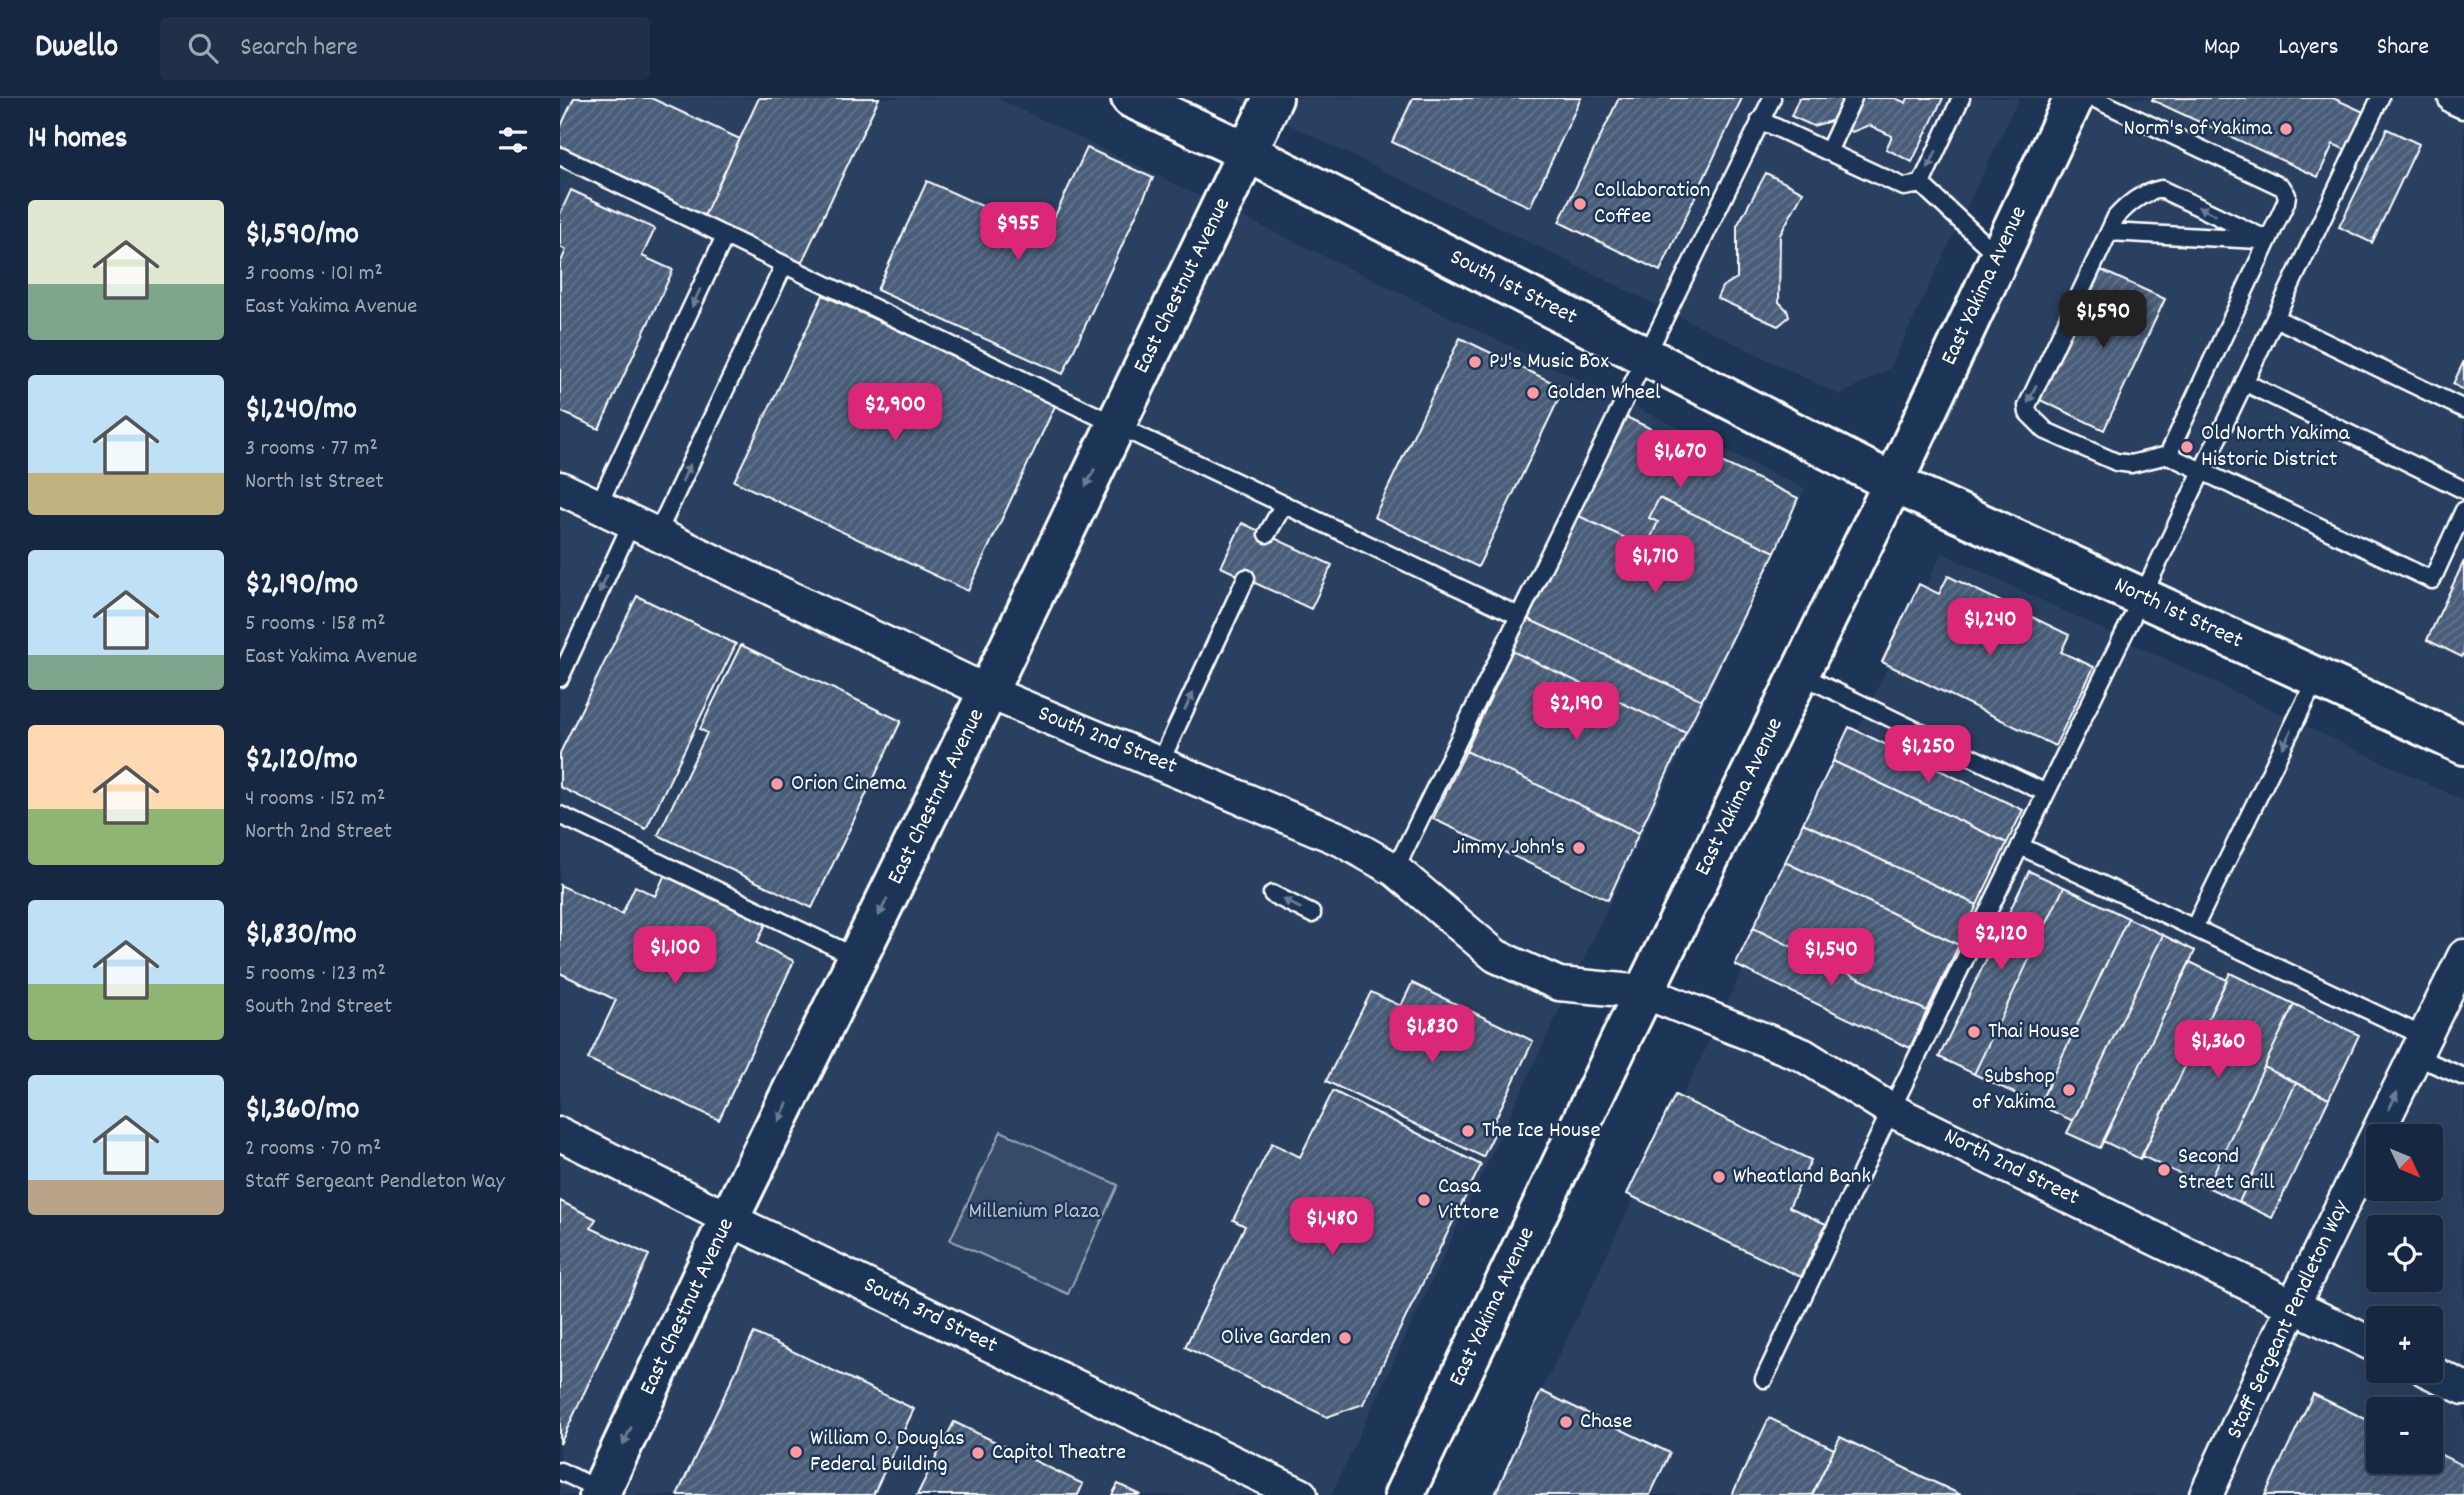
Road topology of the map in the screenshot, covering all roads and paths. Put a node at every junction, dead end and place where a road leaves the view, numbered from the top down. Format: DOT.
graph roads {
  1 [pos="1131,98"];
  2 [pos="1273,98"];
  3 [pos="1772,98"];
  4 [pos="1853,98"];
  5 [pos="1961,98"];
  6 [pos="2074,98"];
  7 [pos="2093,98"];
  8 [pos="2380,98"];
  9 [pos="2455,98"];
  10 [pos="2464,103"];
  11 [pos="1760,121"];
  12 [pos="1247,152"];
  13 [pos="1828,152"];
  14 [pos="560,156"];
  15 [pos="1921,184"];
  16 [pos="2109,232"];
  17 [pos="725,236"];
  18 [pos="2268,240"];
  19 [pos="1999,257"];
  20 [pos="784,265"];
  21 [pos="2275,318"];
  22 [pos="1646,356"];
  23 [pos="2244,383"];
  24 [pos="2464,409"];
  25 [pos="1116,425"];
  26 [pos="2168,455"];
  27 [pos="2202,471"];
  28 [pos="1893,483"];
  29 [pos="2464,490"];
  30 [pos="561,491"];
  31 [pos="1284,504"];
  32 [pos="598,506"];
  33 [pos="2464,510"];
  34 [pos="644,528"];
  35 [pos="1267,534"];
  36 [pos="1246,578"];
  37 [pos="2142,597"];
  38 [pos="1519,616"];
  39 [pos="1799,674"];
  40 [pos="2318,677"];
  41 [pos="560,678"];
  42 [pos="988,692"];
  43 [pos="2464,745"];
  44 [pos="1160,763"];
  45 [pos="2046,793"];
  46 [pos="560,815"];
  47 [pos="2020,846"];
  48 [pos="1395,870"];
  49 [pos="1272,894"];
  50 [pos="1312,914"];
  51 [pos="2194,928"];
  52 [pos="2464,956"];
  53 [pos="858,958"];
  54 [pos="1644,992"];
  55 [pos="2420,1046"];
  56 [pos="2464,1077"];
  57 [pos="1891,1110"];
  58 [pos="560,1135"];
  59 [pos="729,1219"];
  60 [pos="2293,1306"];
  61 [pos="2366,1341"];
  62 [pos="2443,1378"];
  63 [pos="1764,1380"];
  64 [pos="2464,1388"];
  65 [pos="560,1471"];
  66 [pos="603,1494"];
  67 [pos="1301,1495"];
  68 [pos="1405,1495"];
  69 [pos="2206,1495"];
  1 -- 12 [label="main road, South 1st Street"];
  2 -- 12 [label="main road, East Chestnut Avenue"];
  3 -- 11 [label="lane"];
  4 -- 13 [label="lane"];
  5 -- 15 [label="lane, one-way"];
  6 -- 19 [label="main road, East Yakima Avenue"];
  7 -- 18 [label="lane"];
  8 -- 21 [label="lane"];
  9 -- 10 [label="street"];
  11 -- 13 [label="lane"];
  11 -- 22 [label="lane"];
  12 -- 22 [label="main road, South 1st Street"];
  12 -- 25 [label="main road, East Chestnut Avenue"];
  13 -- 15 [label="lane"];
  14 -- 17 [label="lane"];
  15 -- 19 [label="lane"];
  16 -- 18 [label="lane"];
  18 -- 16 [label="lane, one-way"];
  16 -- 26 [label="lane, one-way"];
  17 -- 20 [label="lane"];
  17 -- 32 [label="lane, one-way"];
  18 -- 26 [label="lane"];
  19 -- 28 [label="main road, East Yakima Avenue"];
  20 -- 25 [label="lane"];
  34 -- 20 [label="lane, one-way"];
  21 -- 23 [label="lane"];
  21 -- 24 [label="lane"];
  22 -- 28 [label="main road, South 1st Street"];
  22 -- 38 [label="lane"];
  23 -- 27 [label="lane"];
  23 -- 29 [label="lane"];
  25 -- 31 [label="lane"];
  25 -- 42 [label="main road, East Chestnut Avenue, one-way"];
  26 -- 27 [label="lane"];
  27 -- 33 [label="lane"];
  27 -- 37 [label="lane"];
  28 -- 37 [label="main road, North 1st Street"];
  28 -- 39 [label="main road, East Yakima Avenue"];
  30 -- 32 [label="street, South 2nd Street"];
  31 -- 35 [label="lane"];
  31 -- 38 [label="lane"];
  32 -- 34 [label="street, South 2nd Street"];
  34 -- 41 [label="lane, one-way"];
  34 -- 42 [label="street, South 2nd Street"];
  44 -- 36 [label="lane, one-way"];
  37 -- 40 [label="main road, North 1st Street"];
  37 -- 45 [label="lane"];
  38 -- 48 [label="lane"];
  39 -- 45 [label="lane"];
  39 -- 54 [label="main road, East Yakima Avenue"];
  40 -- 43 [label="main road, North 1st Street"];
  40 -- 51 [label="lane, one-way"];
  42 -- 44 [label="street, South 2nd Street"];
  42 -- 53 [label="main road, East Chestnut Avenue, one-way"];
  44 -- 48 [label="street, South 2nd Street"];
  45 -- 47 [label="lane"];
  46 -- 53 [label="lane"];
  47 -- 51 [label="lane"];
  47 -- 57 [label="lane"];
  48 -- 54 [label="street, South 2nd Street"];
  50 -- 49 [label="lane, one-way"];
  51 -- 55 [label="lane"];
  52 -- 55 [label="street, Staff Sergeant Pendleton Way"];
  53 -- 59 [label="main road, East Chestnut Avenue, one-way"];
  54 -- 57 [label="street, North 2nd Street"];
  54 -- 68 [label="main road, East Yakima Avenue"];
  55 -- 56 [label="lane"];
  60 -- 55 [label="street, Staff Sergeant Pendleton Way, one-way"];
  57 -- 60 [label="street, North 2nd Street"];
  57 -- 63 [label="lane"];
  58 -- 59 [label="street, South 3rd Street"];
  59 -- 66 [label="main road, East Chestnut Avenue, one-way"];
  59 -- 67 [label="street, South 3rd Street"];
  60 -- 61 [label="street, North 2nd Street"];
  60 -- 69 [label="street, Staff Sergeant Pendleton Way"];
  62 -- 64 [label="street"];
  65 -- 66 [label="lane"];
}
